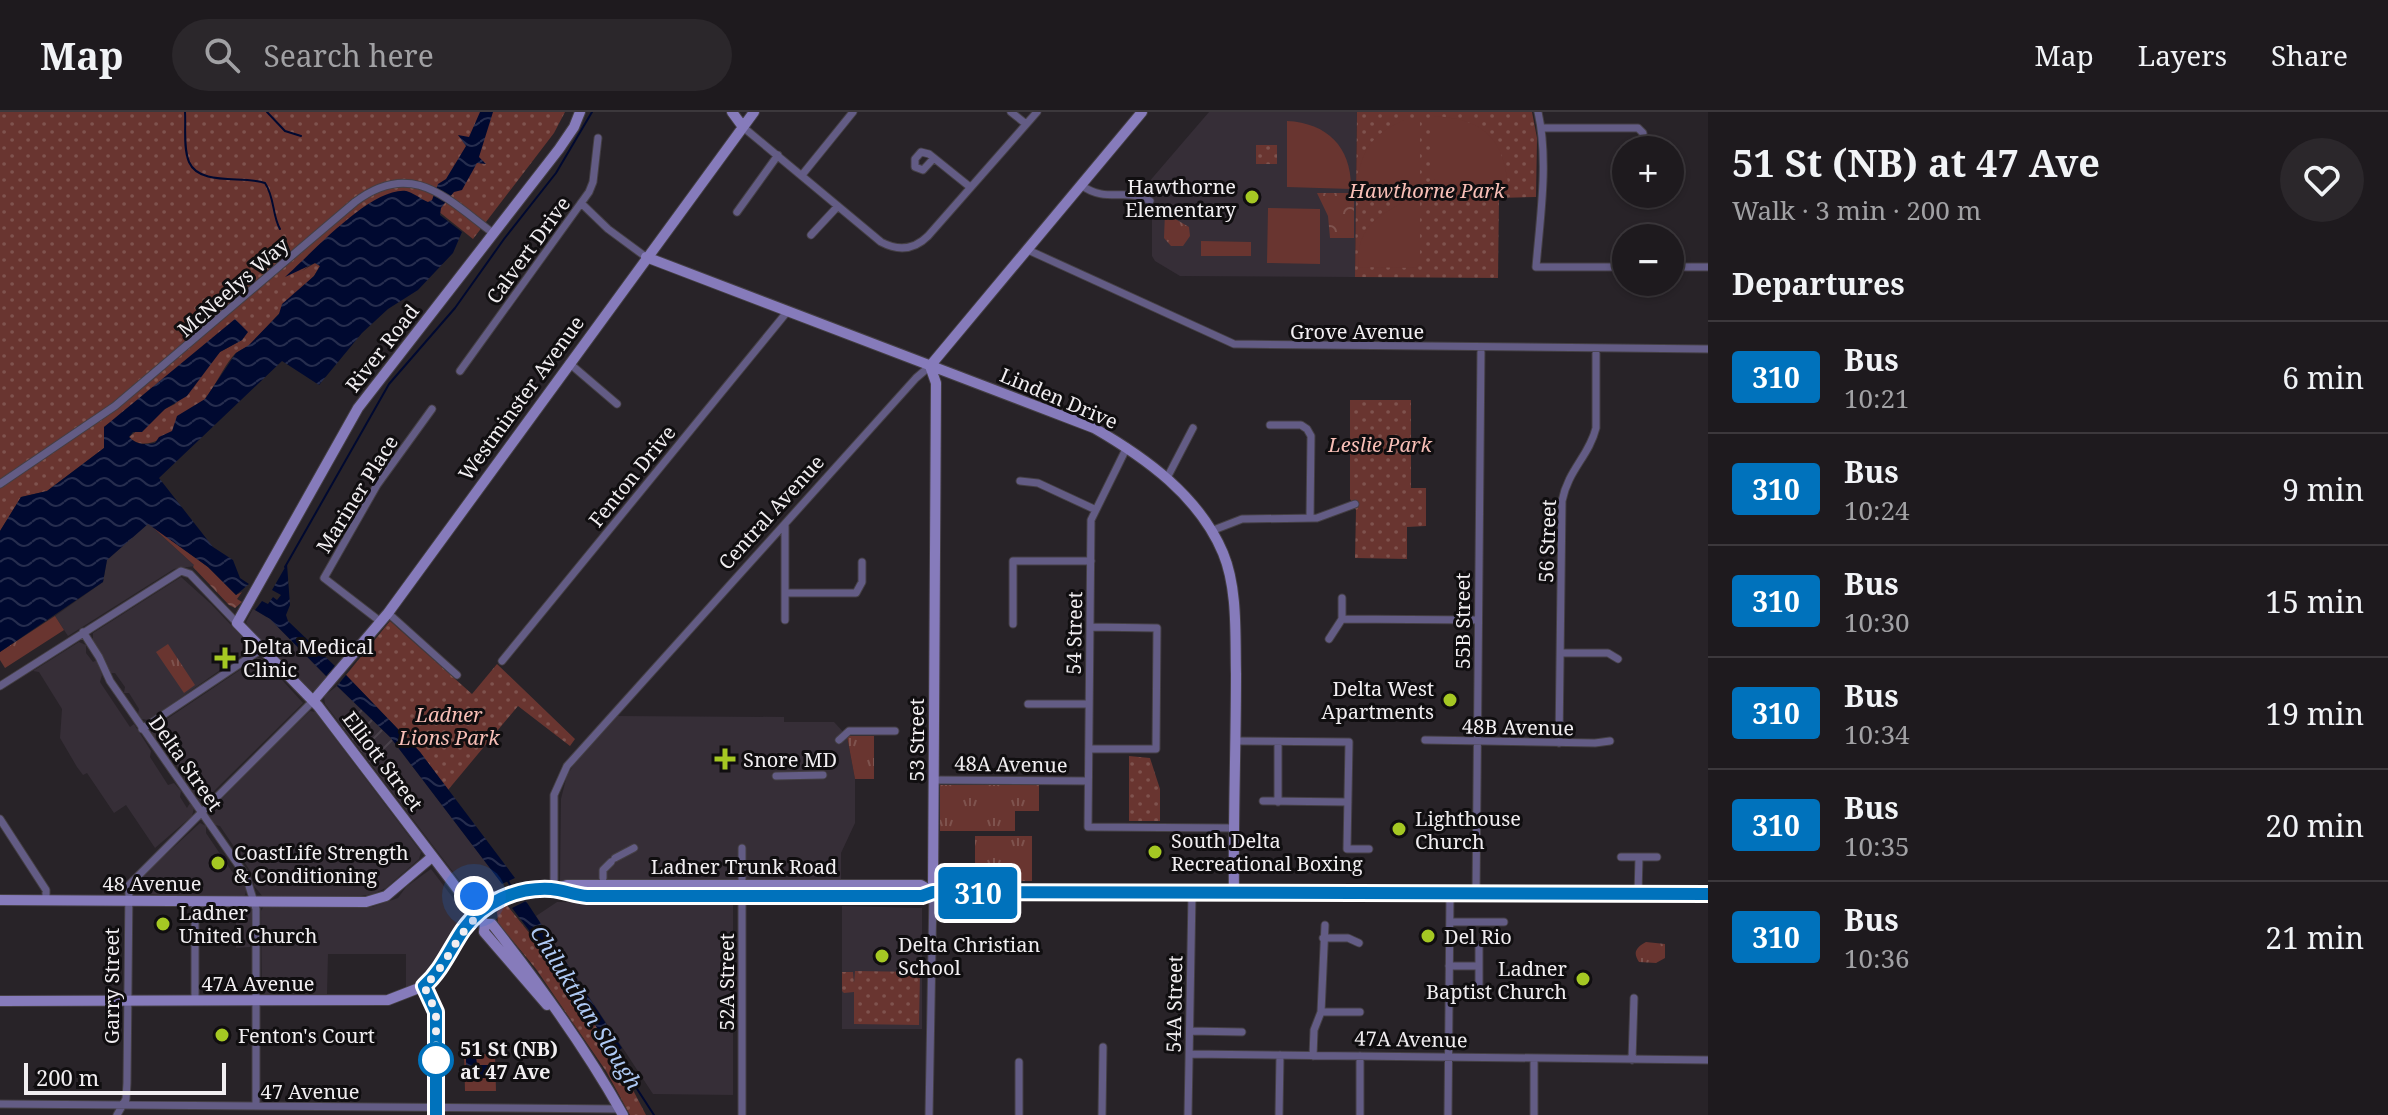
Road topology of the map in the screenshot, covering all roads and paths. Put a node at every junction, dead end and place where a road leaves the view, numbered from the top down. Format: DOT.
graph roads {
  1 [pos="580,112"];
  2 [pos="732,112"];
  3 [pos="754,112"];
  4 [pos="853,112"];
  5 [pos="1011,112"];
  6 [pos="1037,112"];
  7 [pos="1142,112"];
  8 [pos="1538,112"];
  9 [pos="1026,124"];
  10 [pos="743,127"];
  11 [pos="1542,128"];
  12 [pos="1643,136"];
  13 [pos="598,138"];
  14 [pos="778,155"];
  15 [pos="934,158"];
  16 [pos="802,175"];
  17 [pos="1081,185"];
  18 [pos="970,187"];
  19 [pos="1150,201"];
  20 [pos="581,203"];
  21 [pos="838,206"];
  22 [pos="737,212"];
  23 [pos="493,233"];
  24 [pos="811,235"];
  25 [pos="1028,250"];
  26 [pos="646,257"];
  27 [pos="1612,267"];
  28 [pos="1684,267"];
  29 [pos="1708,267"];
  30 [pos="787,312"];
  31 [pos="1481,348"];
  32 [pos="1596,348"];
  33 [pos="1708,349"];
  34 [pos="569,363"];
  35 [pos="930,366"];
  36 [pos="460,371"];
  37 [pos="617,404"];
  38 [pos="432,409"];
  39 [pos="1270,425"];
  40 [pos="1193,428"];
  41 [pos="1127,447"];
  42 [pos="1168,476"];
  43 [pos="1020,481"];
  44 [pos="0,484"];
  45 [pos="1355,504"];
  46 [pos="1094,509"];
  47 [pos="1310,518"];
  48 [pos="785,524"];
  49 [pos="1211,531"];
  50 [pos="1091,561"];
  51 [pos="862,562"];
  52 [pos="785,593"];
  53 [pos="1342,598"];
  54 [pos="384,617"];
  55 [pos="1342,619"];
  56 [pos="785,620"];
  57 [pos="1478,620"];
  58 [pos="237,623"];
  59 [pos="1013,624"];
  60 [pos="1090,627"];
  61 [pos="83,632"];
  62 [pos="1329,639"];
  63 [pos="262,649"];
  64 [pos="1561,653"];
  65 [pos="1618,659"];
  66 [pos="502,661"];
  67 [pos="457,675"];
  68 [pos="0,686"];
  69 [pos="313,701"];
  70 [pos="1028,704"];
  71 [pos="1089,704"];
  72 [pos="142,729"];
  73 [pos="895,731"];
  74 [pos="839,740"];
  75 [pos="1425,740"];
  76 [pos="1236,741"];
  77 [pos="1610,741"];
  78 [pos="1278,742"];
  79 [pos="1477,742"];
  80 [pos="1559,743"];
  81 [pos="1089,749"];
  82 [pos="823,775"];
  83 [pos="776,776"];
  84 [pos="933,780"];
  85 [pos="1088,781"];
  86 [pos="1263,801"];
  87 [pos="1278,802"];
  88 [pos="1348,802"];
  89 [pos="202,812"];
  90 [pos="0,819"];
  91 [pos="1234,828"];
  92 [pos="634,848"];
  93 [pos="742,848"];
  94 [pos="1369,849"];
  95 [pos="432,857"];
  96 [pos="1621,857"];
  97 [pos="1639,857"];
  98 [pos="1657,857"];
  99 [pos="603,878"];
  100 [pos="554,889"];
  101 [pos="742,890"];
  102 [pos="933,892"];
  103 [pos="461,894"];
  104 [pos="1192,894"];
  105 [pos="1234,894"];
  106 [pos="1450,894"];
  107 [pos="1708,894"];
  108 [pos="1476,895"];
  109 [pos="1638,895"];
  110 [pos="502,897"];
  111 [pos="0,900"];
  112 [pos="46,901"];
  113 [pos="127,901"];
  114 [pos="195,901"];
  115 [pos="256,901"];
  116 [pos="482,920"];
  117 [pos="1450,922"];
  118 [pos="1504,922"];
  119 [pos="1325,925"];
  120 [pos="1323,938"];
  121 [pos="1359,943"];
  122 [pos="1479,947"];
  123 [pos="1449,966"];
  124 [pos="1479,966"];
  125 [pos="1479,985"];
  126 [pos="424,986"];
  127 [pos="1634,998"];
  128 [pos="0,1001"];
  129 [pos="128,1001"];
  130 [pos="195,1001"];
  131 [pos="256,1001"];
  132 [pos="1321,1012"];
  133 [pos="1360,1012"];
  134 [pos="1190,1031"];
  135 [pos="1242,1032"];
  136 [pos="1103,1047"];
  137 [pos="1189,1054"];
  138 [pos="1280,1055"];
  139 [pos="1313,1056"];
  140 [pos="1360,1056"];
  141 [pos="1448,1057"];
  142 [pos="1534,1060"];
  143 [pos="1632,1060"];
  144 [pos="1708,1060"];
  145 [pos="1019,1062"];
  146 [pos="0,1104"];
  147 [pos="121,1105"];
  148 [pos="256,1106"];
  149 [pos="436,1111"];
  150 [pos="560,1111"];
  151 [pos="621,1112"];
  152 [pos="117,1115"];
  153 [pos="742,1115"];
  154 [pos="929,1115"];
  155 [pos="1019,1115"];
  156 [pos="1102,1115"];
  157 [pos="1188,1115"];
  158 [pos="1279,1115"];
  159 [pos="1360,1115"];
  160 [pos="1448,1115"];
  161 [pos="1534,1115"];
  1 -- 23 [label="street, River Road"];
  2 -- 10 [label="street"];
  3 -- 10 [label="street, Westminster Avenue"];
  4 -- 16 [label="street"];
  5 -- 9 [label="street"];
  6 -- 9 [label="street"];
  7 -- 17 [label="street, Central Avenue"];
  8 -- 11 [label="street"];
  9 -- 18 [label="street"];
  10 -- 14 [label="street"];
  10 -- 26 [label="street, Westminster Avenue"];
  11 -- 12 [label="street"];
  11 -- 27 [label="street"];
  13 -- 20 [label="street, Calvert Drive"];
  14 -- 16 [label="street"];
  14 -- 22 [label="street"];
  15 -- 18 [label="street"];
  16 -- 21 [label="street"];
  17 -- 19 [label="street"];
  17 -- 25 [label="street, Central Avenue"];
  18 -- 21 [label="street"];
  20 -- 26 [label="street, Linden Drive"];
  20 -- 36 [label="street, Calvert Drive"];
  21 -- 24 [label="street"];
  23 -- 44 [label="street, McNeelys Way"];
  23 -- 58 [label="street, River Road"];
  25 -- 31 [label="street, Grove Avenue"];
  25 -- 35 [label="street, Central Avenue"];
  26 -- 30 [label="street, Linden Drive"];
  26 -- 34 [label="street, Westminster Avenue"];
  28 -- 29 [label="street"];
  30 -- 35 [label="street, Linden Drive"];
  30 -- 66 [label="street, Fenton Drive"];
  31 -- 32 [label="street, Grove Avenue"];
  31 -- 57 [label="street, 55B Street"];
  32 -- 33 [label="street, Grove Avenue"];
  32 -- 64 [label="street, 56 Street"];
  34 -- 37 [label="street"];
  34 -- 54 [label="street, Westminster Avenue"];
  35 -- 41 [label="street, Linden Drive"];
  35 -- 48 [label="street, Central Avenue"];
  35 -- 84 [label="street, 53 Street"];
  38 -- 54 [label="street, Mariner Place"];
  39 -- 47 [label="street"];
  40 -- 42 [label="street"];
  41 -- 42 [label="street, Linden Drive"];
  41 -- 46 [label="street, 54 Street"];
  42 -- 49 [label="street, Linden Drive"];
  43 -- 46 [label="street"];
  45 -- 47 [label="street"];
  46 -- 50 [label="street, 54 Street"];
  47 -- 49 [label="street"];
  48 -- 52 [label="street"];
  48 -- 100 [label="street, Central Avenue"];
  49 -- 76 [label="street, Linden Drive"];
  50 -- 59 [label="street"];
  50 -- 60 [label="street, 54 Street"];
  51 -- 52 [label="street"];
  52 -- 56 [label="street"];
  53 -- 55 [label="street"];
  54 -- 67 [label="street"];
  54 -- 69 [label="street, Westminster Avenue"];
  55 -- 57 [label="street"];
  55 -- 62 [label="street"];
  57 -- 79 [label="street, 55B Street"];
  58 -- 61 [label="street, Elliott Street"];
  58 -- 63 [label="street, Elliott Street"];
  60 -- 71 [label="street, 54 Street"];
  60 -- 81 [label="street"];
  61 -- 68 [label="street"];
  61 -- 72 [label="street, Delta Street"];
  63 -- 69 [label="street, Elliott Street"];
  63 -- 72 [label="street"];
  64 -- 65 [label="street"];
  64 -- 80 [label="street, 56 Street"];
  69 -- 89 [label="street"];
  69 -- 95 [label="street, Elliott Street"];
  70 -- 71 [label="street"];
  71 -- 81 [label="street, 54 Street"];
  72 -- 89 [label="street, Delta Street"];
  73 -- 74 [label="street"];
  75 -- 79 [label="street, 48B Avenue"];
  76 -- 78 [label="street"];
  76 -- 91 [label="street, Linden Drive"];
  77 -- 80 [label="street, 48B Avenue"];
  78 -- 87 [label="street"];
  78 -- 88 [label="street"];
  79 -- 80 [label="street, 48B Avenue"];
  79 -- 108 [label="street, 55B Street"];
  81 -- 85 [label="street, 54 Street"];
  82 -- 83 [label="street"];
  84 -- 85 [label="street, 48A Avenue"];
  84 -- 102 [label="street, 53 Street"];
  85 -- 91 [label="street, 54 Street"];
  86 -- 87 [label="street"];
  87 -- 88 [label="street"];
  88 -- 94 [label="street"];
  89 -- 113 [label="street"];
  89 -- 115 [label="street, Delta Street"];
  90 -- 112 [label="street"];
  91 -- 105 [label="street, Linden Drive"];
  92 -- 99 [label="street"];
  93 -- 101 [label="street, 52A Street"];
  95 -- 103 [label="street, Elliott Street"];
  95 -- 115 [label="street, 48 Avenue"];
  96 -- 97 [label="street"];
  97 -- 98 [label="street"];
  97 -- 109 [label="street"];
  100 -- 101 [label="street, Ladner Trunk Road"];
  100 -- 110 [label="street, Ladner Trunk Road"];
  101 -- 102 [label="street, Ladner Trunk Road"];
  101 -- 153 [label="street, 52A Street"];
  102 -- 104 [label="street, Ladner Trunk Road"];
  102 -- 154 [label="street, 53 Street"];
  103 -- 110 [label="street"];
  103 -- 116 [label="street, Elliott Street"];
  104 -- 105 [label="street, Ladner Trunk Road"];
  104 -- 134 [label="street, 54A Street"];
  105 -- 106 [label="street, Ladner Trunk Road"];
  106 -- 108 [label="street, Ladner Trunk Road"];
  106 -- 117 [label="street"];
  107 -- 109 [label="street, Ladner Trunk Road"];
  108 -- 109 [label="street, Ladner Trunk Road"];
  110 -- 116 [label="street, Ladner Trunk Road"];
  111 -- 112 [label="street, 48 Avenue"];
  112 -- 113 [label="street, 48 Avenue"];
  113 -- 114 [label="street, 48 Avenue"];
  113 -- 129 [label="street, Garry Street"];
  114 -- 115 [label="street, 48 Avenue"];
  114 -- 130 [label="street"];
  115 -- 131 [label="street, Delta Street"];
  116 -- 126 [label="street"];
  116 -- 151 [label="street, Elliott Street"];
  117 -- 118 [label="street"];
  117 -- 123 [label="street"];
  119 -- 120 [label="street"];
  120 -- 121 [label="street"];
  120 -- 132 [label="street"];
  122 -- 124 [label="street"];
  123 -- 124 [label="street"];
  123 -- 141 [label="street"];
  124 -- 125 [label="street"];
  126 -- 131 [label="street, 47A Avenue"];
  126 -- 149 [label="street"];
  127 -- 143 [label="street"];
  128 -- 129 [label="street, 47A Avenue"];
  129 -- 130 [label="street, 47A Avenue"];
  129 -- 147 [label="street, Garry Street"];
  130 -- 131 [label="street, 47A Avenue"];
  131 -- 148 [label="street, Delta Street"];
  132 -- 133 [label="street"];
  132 -- 139 [label="street"];
  134 -- 135 [label="street"];
  134 -- 137 [label="street, 54A Street"];
  136 -- 156 [label="street"];
  137 -- 138 [label="street, 47A Avenue"];
  137 -- 157 [label="street, 54A Street"];
  138 -- 139 [label="street, 47A Avenue"];
  138 -- 158 [label="street"];
  139 -- 140 [label="street, 47A Avenue"];
  140 -- 141 [label="street, 47A Avenue"];
  140 -- 159 [label="street"];
  141 -- 142 [label="street, 47A Avenue"];
  141 -- 160 [label="street"];
  142 -- 143 [label="street, 47A Avenue"];
  142 -- 161 [label="street"];
  143 -- 144 [label="street, 47A Avenue"];
  145 -- 155 [label="street"];
  146 -- 147 [label="street, 47 Avenue"];
  147 -- 148 [label="street, 47 Avenue"];
  147 -- 152 [label="street, Garry Street"];
  148 -- 149 [label="street, 47 Avenue"];
  149 -- 150 [label="street, 47 Avenue"];
  150 -- 151 [label="street, 47 Avenue"];
}
